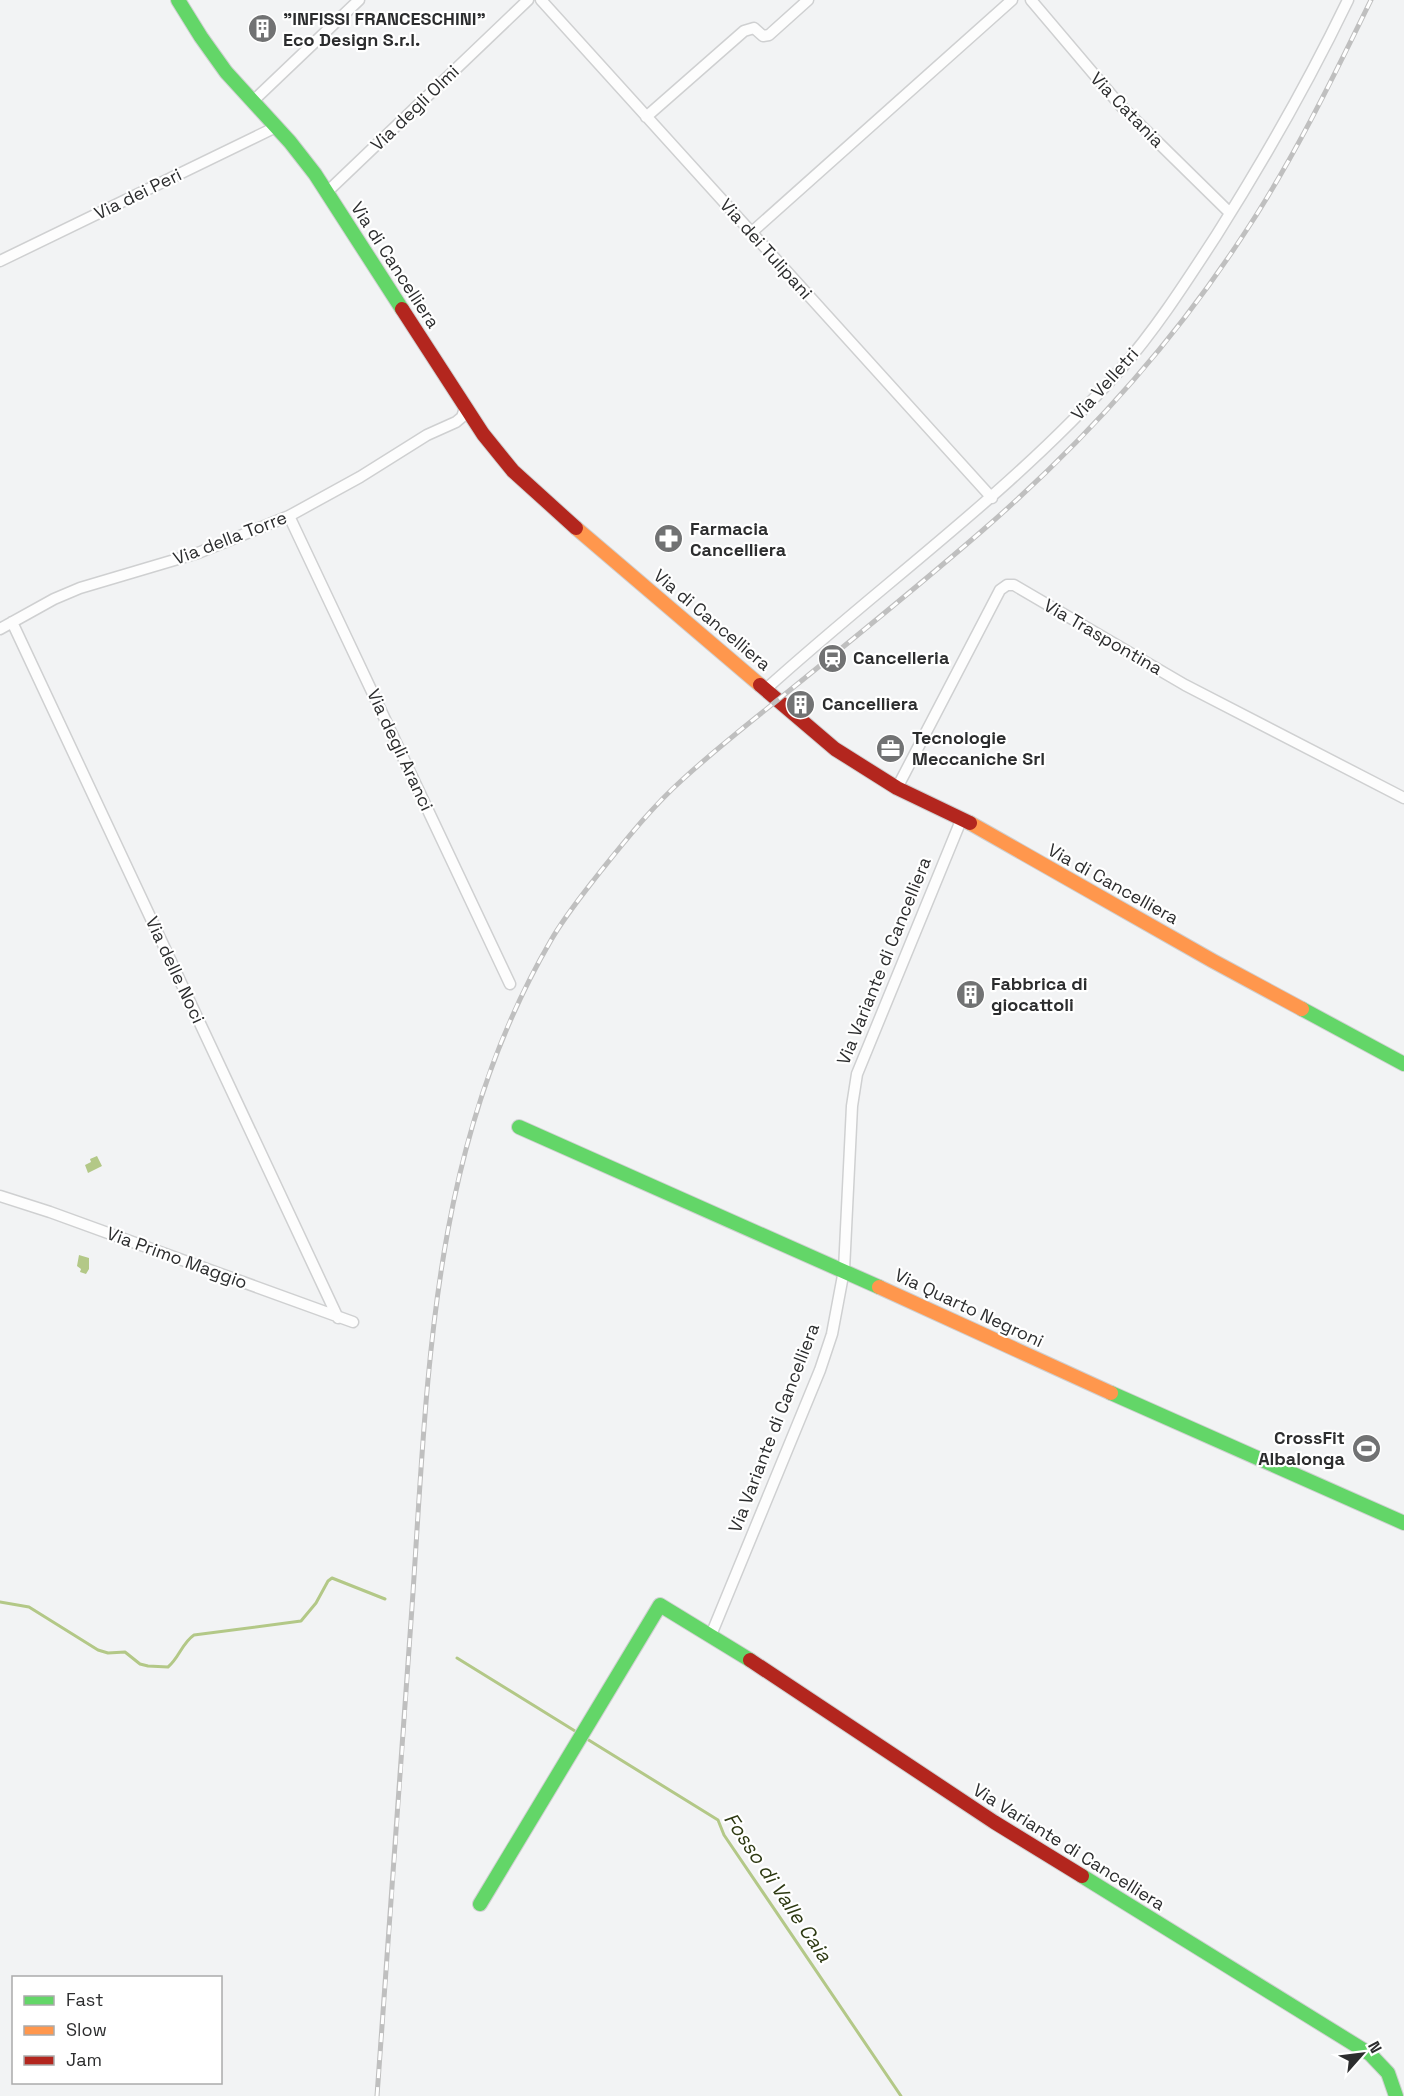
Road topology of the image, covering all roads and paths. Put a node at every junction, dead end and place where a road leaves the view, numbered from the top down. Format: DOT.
graph roads {
  1 [pos="177,0"];
  2 [pos="359,0"];
  3 [pos="528,0"];
  4 [pos="541,0"];
  5 [pos="808,0"];
  6 [pos="1012,0"];
  7 [pos="1031,0"];
  8 [pos="1348,0"];
  9 [pos="252,102"];
  10 [pos="646,117"];
  11 [pos="276,127"];
  12 [pos="327,192"];
  13 [pos="1230,213"];
  14 [pos="752,232"];
  15 [pos="0,261"];
  16 [pos="465,408"];
  17 [pos="451,425"];
  18 [pos="483,434"];
  19 [pos="992,498"];
  20 [pos="289,516"];
  21 [pos="12,622"];
  22 [pos="0,629"];
  23 [pos="766,689"];
  24 [pos="897,788"];
  25 [pos="1404,798"];
  26 [pos="962,818"];
  27 [pos="510,984"];
  28 [pos="1404,1064"];
  29 [pos="519,1127"];
  30 [pos="0,1196"];
  31 [pos="844,1270"];
  32 [pos="338,1318"];
  33 [pos="353,1322"];
  34 [pos="1404,1523"];
  35 [pos="711,1635"];
  36 [pos="480,1904"];
  37 [pos="1396,2096"];
  1 -- 9 [label="street, Via di Cancelliera"];
  2 -- 9 [label="street"];
  3 -- 12 [label="street, Via degli Olmi"];
  4 -- 10 [label="street, Via dei Tulipani"];
  5 -- 10 [label="street"];
  6 -- 14 [label="street"];
  7 -- 13 [label="street, Via Catania"];
  8 -- 13 [label="street, Via Velletri"];
  9 -- 11 [label="street, Via di Cancelliera"];
  10 -- 14 [label="street, Via dei Tulipani"];
  11 -- 12 [label="street, Via di Cancelliera"];
  11 -- 15 [label="street, Via dei Peri"];
  12 -- 16 [label="street, Via di Cancelliera"];
  13 -- 19 [label="street, Via Velletri"];
  14 -- 19 [label="street, Via dei Tulipani"];
  16 -- 17 [label="street, Via della Torre"];
  16 -- 18 [label="street, Via di Cancelliera"];
  17 -- 18 [label="street"];
  17 -- 20 [label="street, Via della Torre"];
  18 -- 23 [label="street, Via di Cancelliera"];
  19 -- 23 [label="street, Via Velletri"];
  20 -- 21 [label="street, Via della Torre"];
  20 -- 27 [label="street, Via degli Aranci"];
  21 -- 22 [label="street, Via della Torre"];
  21 -- 32 [label="street, Via delle Noci"];
  23 -- 24 [label="street, Via di Cancelliera"];
  24 -- 25 [label="street, Via Traspontina"];
  24 -- 26 [label="street, Via di Cancelliera"];
  26 -- 28 [label="street, Via di Cancelliera"];
  26 -- 31 [label="street, Via Variante di Cancelliera"];
  29 -- 31 [label="street, Via Quarto Negroni"];
  30 -- 32 [label="street, Via Primo Maggio"];
  31 -- 34 [label="street, Via Quarto Negroni"];
  31 -- 35 [label="street, Via Variante di Cancelliera"];
  32 -- 33 [label="street, Via Primo Maggio"];
  35 -- 36 [label="street, Via Variante di Cancelliera"];
  35 -- 37 [label="street, Via Variante di Cancelliera"];
}
